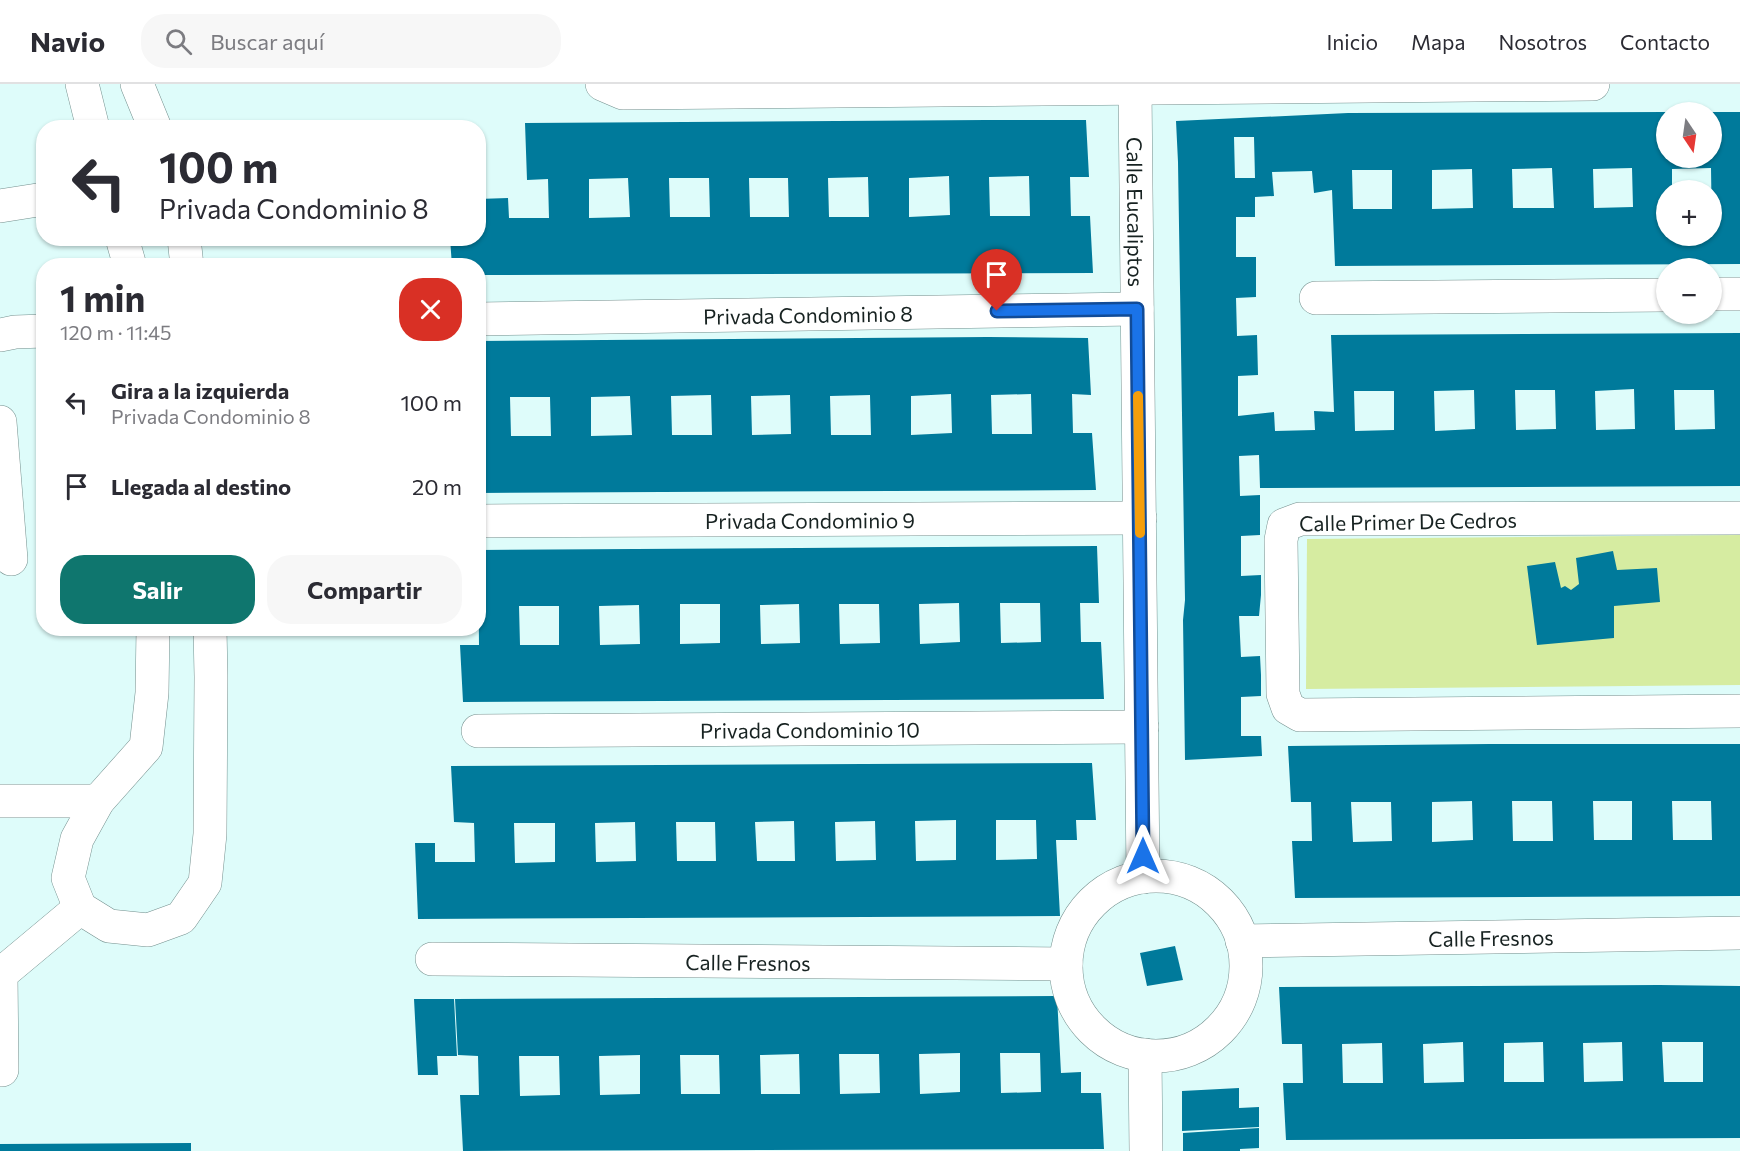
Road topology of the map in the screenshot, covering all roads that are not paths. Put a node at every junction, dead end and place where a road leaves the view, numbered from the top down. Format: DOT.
graph roads {
  1 [pos="82,84"];
  2 [pos="137,84"];
  3 [pos="602,84"];
  4 [pos="1593,84"];
  5 [pos="1135,88"];
  6 [pos="91,120"];
  7 [pos="152,120"];
  8 [pos="36,201"];
  9 [pos="0,206"];
  10 [pos="1722,294"];
  11 [pos="1740,294"];
  12 [pos="1656,295"];
  13 [pos="1316,298"];
  14 [pos="1137,309"];
  15 [pos="486,319"];
  16 [pos="36,331"];
  17 [pos="0,335"];
  18 [pos="0,422"];
  19 [pos="1140,518"];
  20 [pos="1740,518"];
  21 [pos="486,520"];
  22 [pos="11,559"];
  23 [pos="153,636"];
  24 [pos="210,636"];
  25 [pos="1740,711"];
  26 [pos="1142,727"];
  27 [pos="478,731"];
  28 [pos="0,801"];
  29 [pos="98,801"];
  30 [pos="1143,877"];
  31 [pos="80,908"];
  32 [pos="1740,933"];
  33 [pos="1242,941"];
  34 [pos="432,959"];
  35 [pos="1066,964"];
  36 [pos="1145,1055"];
  37 [pos="0,1070"];
  38 [pos="1146,1151"];
  1 -- 6 [label="street"];
  2 -- 7 [label="street"];
  3 -- 5 [label="street"];
  4 -- 5 [label="street"];
  5 -- 14 [label="street, Calle Eucaliptos"];
  8 -- 9 [label="street"];
  10 -- 11 [label="street"];
  12 -- 13 [label="street"];
  14 -- 15 [label="street, Privada Condominio 8"];
  14 -- 19 [label="street, Calle Eucaliptos"];
  16 -- 17 [label="street"];
  18 -- 22 [label="street"];
  19 -- 21 [label="street, Privada Condominio 9"];
  19 -- 26 [label="street, Calle Eucaliptos"];
  20 -- 25 [label="street, Calle Primer De Cedros"];
  23 -- 29 [label="street"];
  24 -- 31 [label="street"];
  26 -- 27 [label="street, Privada Condominio 10"];
  26 -- 30 [label="street, Calle Eucaliptos"];
  28 -- 29 [label="street"];
  29 -- 31 [label="street"];
  30 -- 33 [label="street"];
  30 -- 35 [label="street"];
  31 -- 37 [label="street"];
  32 -- 33 [label="street, Calle Fresnos"];
  33 -- 36 [label="street"];
  34 -- 35 [label="street, Calle Fresnos"];
  35 -- 36 [label="street"];
  36 -- 38 [label="street"];
}
